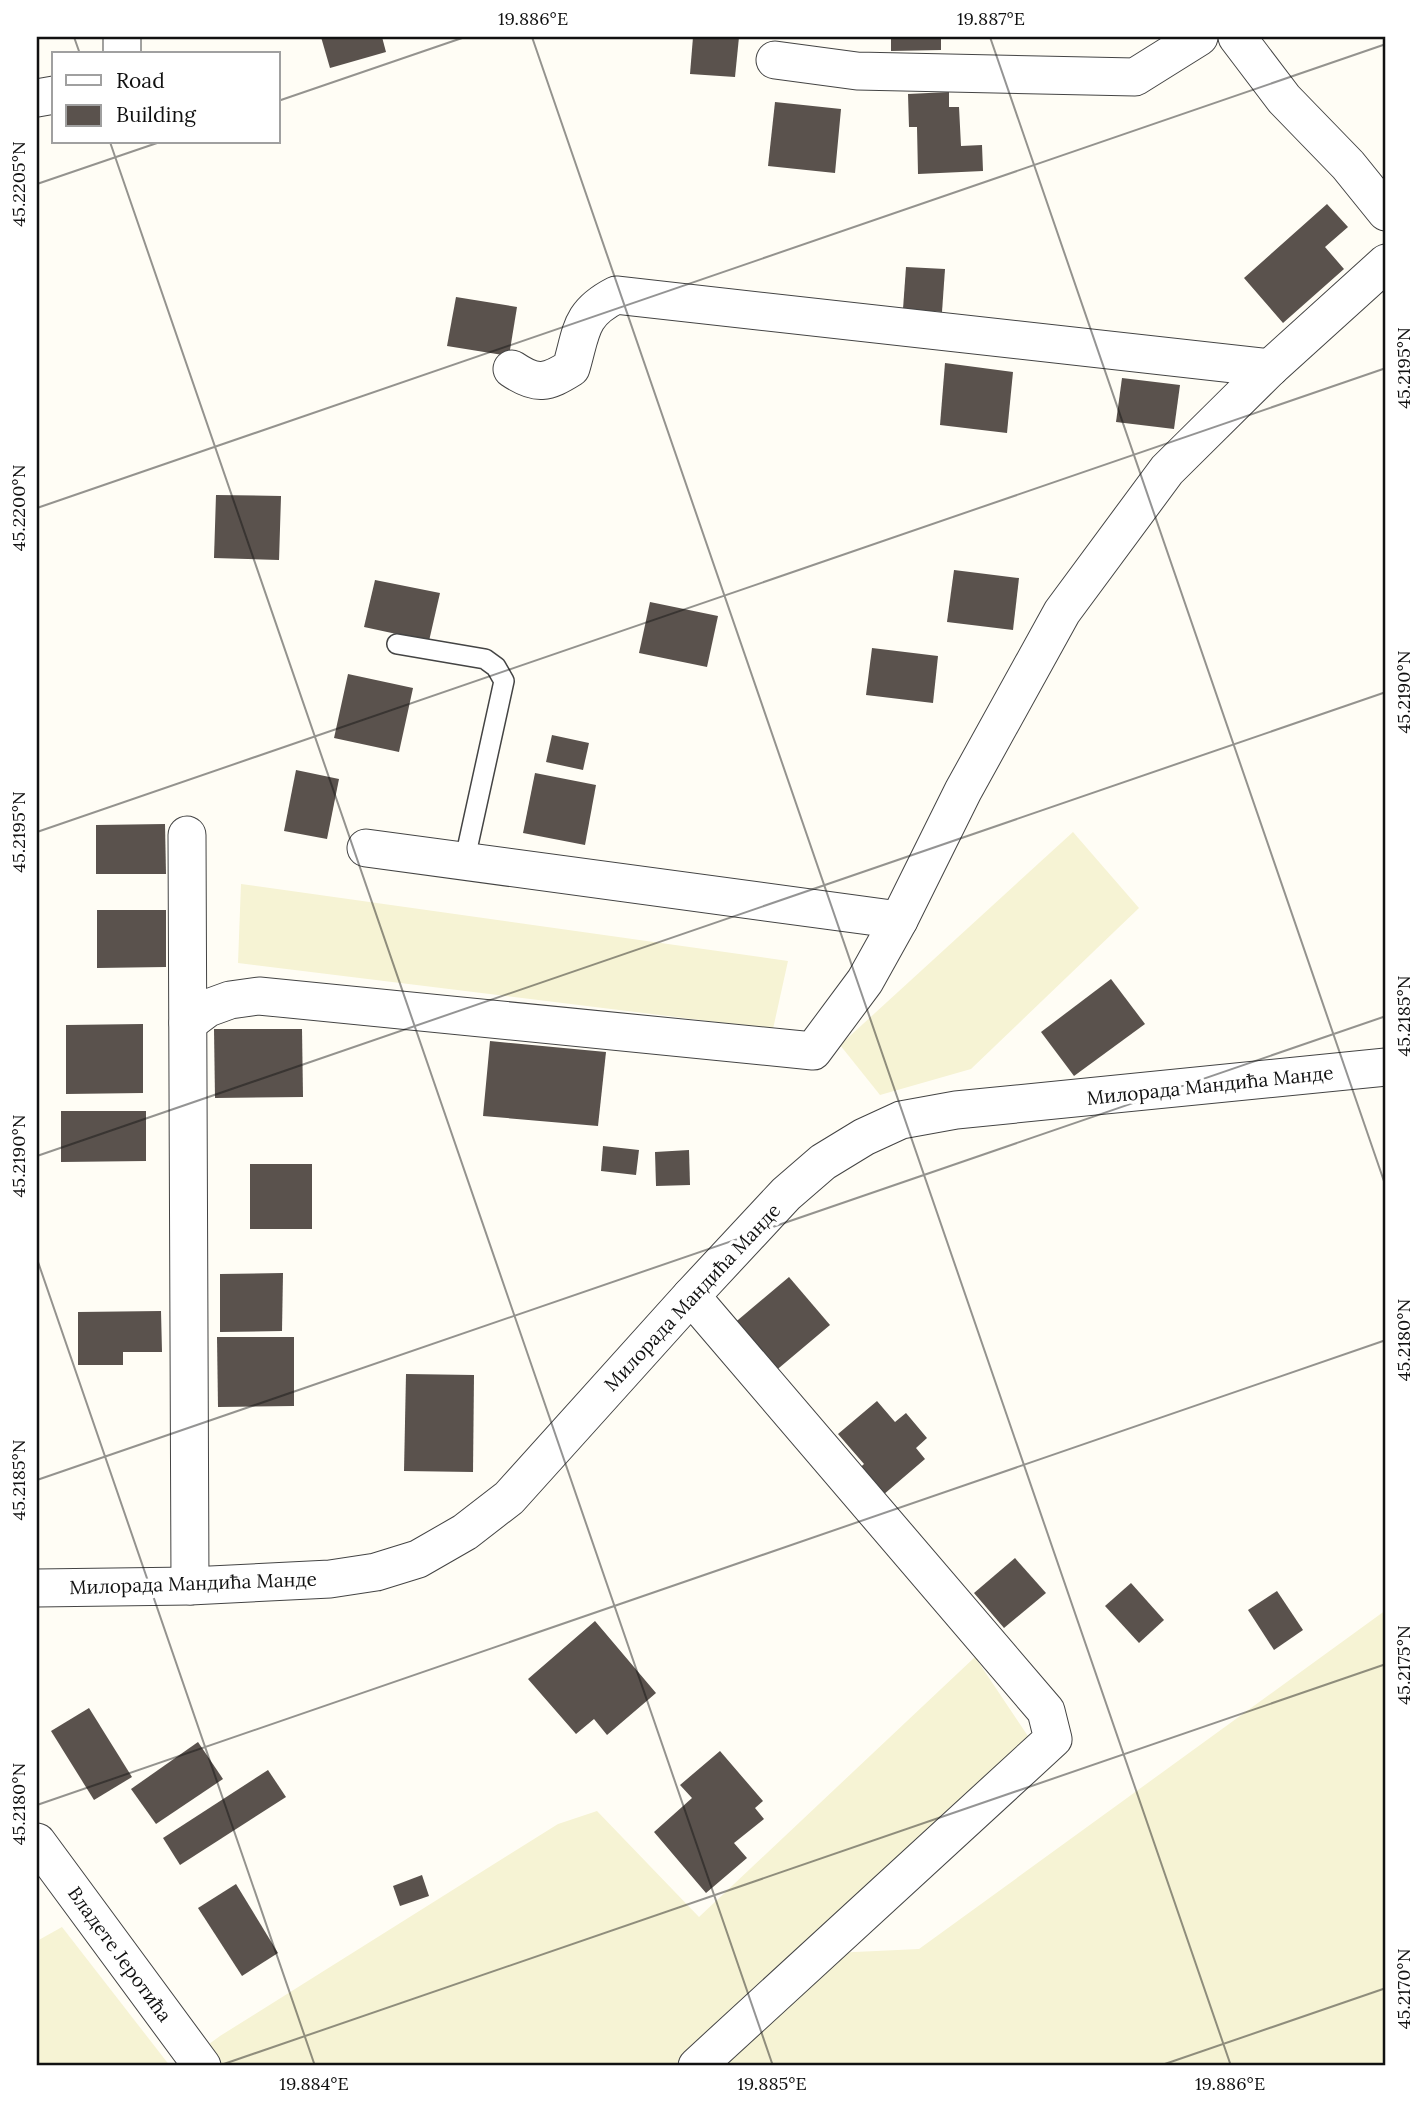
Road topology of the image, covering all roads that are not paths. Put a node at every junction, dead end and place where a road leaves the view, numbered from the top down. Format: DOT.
graph roads {
  1 [pos="1199,37"];
  2 [pos="1237,37"];
  3 [pos="775,60"];
  4 [pos="1386,212"];
  5 [pos="1386,263"];
  6 [pos="1270,368"];
  7 [pos="512,369"];
  8 [pos="397,643"];
  9 [pos="187,835"];
  10 [pos="366,848"];
  11 [pos="464,863"];
  12 [pos="899,920"];
  13 [pos="188,1023"];
  14 [pos="1386,1067"];
  15 [pos="691,1296"];
  16 [pos="190,1586"];
  17 [pos="37,1588"];
  18 [pos="37,1842"];
  19 [pos="202,2066"];
  20 [pos="697,2066"];
  1 -- 3 [label="street"];
  2 -- 4 [label="street"];
  5 -- 6 [label="street"];
  6 -- 7 [label="street"];
  6 -- 12 [label="street"];
  8 -- 11 [label="lane"];
  9 -- 13 [label="street"];
  10 -- 11 [label="street"];
  11 -- 12 [label="street"];
  12 -- 13 [label="street"];
  13 -- 16 [label="street"];
  14 -- 15 [label="street, Милорада Мандића Манде"];
  15 -- 16 [label="street, Милорада Мандића Манде"];
  15 -- 20 [label="street"];
  16 -- 17 [label="street, Милорада Мандића Манде"];
  18 -- 19 [label="street, Владете Јеротића"];
}
